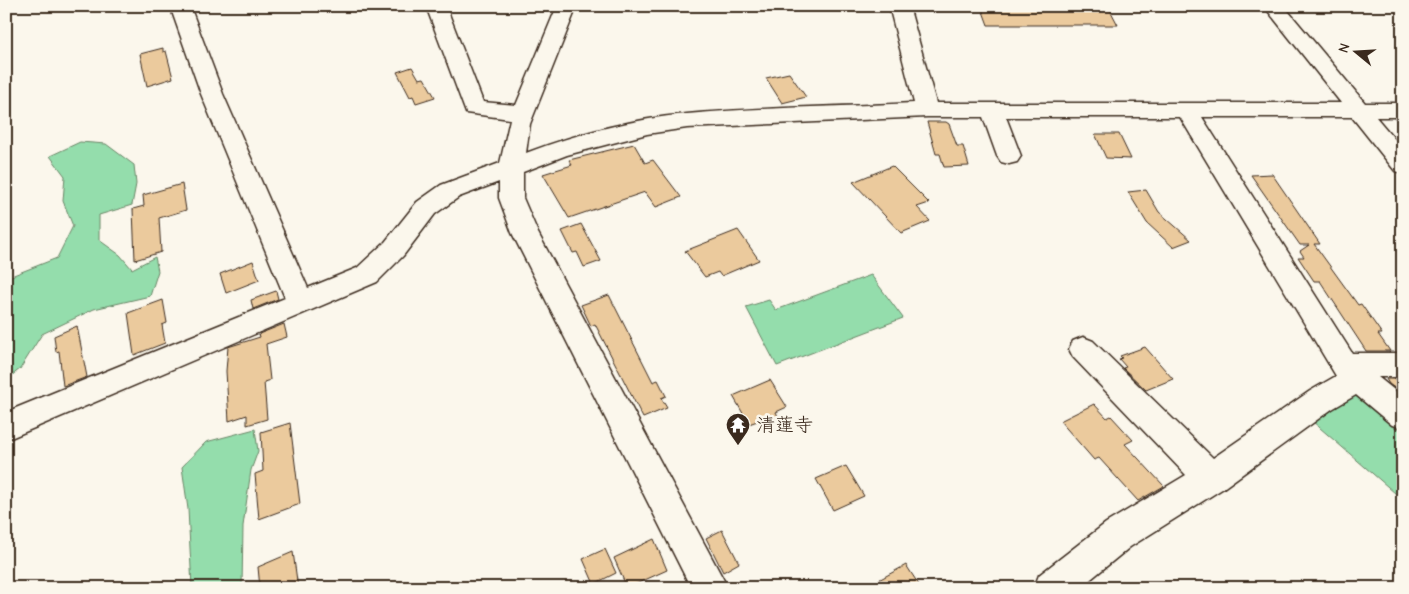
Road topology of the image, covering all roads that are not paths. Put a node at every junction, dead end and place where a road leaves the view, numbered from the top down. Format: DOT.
graph roads {
  1 [pos="180,6"];
  2 [pos="436,6"];
  3 [pos="567,6"];
  4 [pos="899,6"];
  5 [pos="1274,6"];
  6 [pos="927,110"];
  7 [pos="992,110"];
  8 [pos="1358,110"];
  9 [pos="1403,110"];
  10 [pos="1187,111"];
  11 [pos="521,119"];
  12 [pos="560,149"];
  13 [pos="1009,156"];
  14 [pos="1403,165"];
  15 [pos="511,169"];
  16 [pos="300,304"];
  17 [pos="1083,349"];
  18 [pos="1403,364"];
  19 [pos="1351,372"];
  20 [pos="1403,414"];
  21 [pos="6,426"];
  22 [pos="1211,478"];
  23 [pos="710,588"];
  24 [pos="1052,588"];
  1 -- 16 [label="street"];
  2 -- 11 [label="street"];
  3 -- 11 [label="street"];
  4 -- 6 [label="street"];
  5 -- 8 [label="street"];
  6 -- 7 [label="street"];
  6 -- 12 [label="street"];
  7 -- 10 [label="street"];
  7 -- 13 [label="street"];
  8 -- 9 [label="street"];
  8 -- 10 [label="street"];
  8 -- 14 [label="street"];
  10 -- 19 [label="street"];
  11 -- 12 [label="street"];
  11 -- 15 [label="street"];
  12 -- 15 [label="street"];
  15 -- 16 [label="street"];
  15 -- 23 [label="street"];
  16 -- 21 [label="street"];
  17 -- 22 [label="street"];
  18 -- 19 [label="street"];
  19 -- 20 [label="street"];
  19 -- 22 [label="street"];
  22 -- 24 [label="street"];
}
